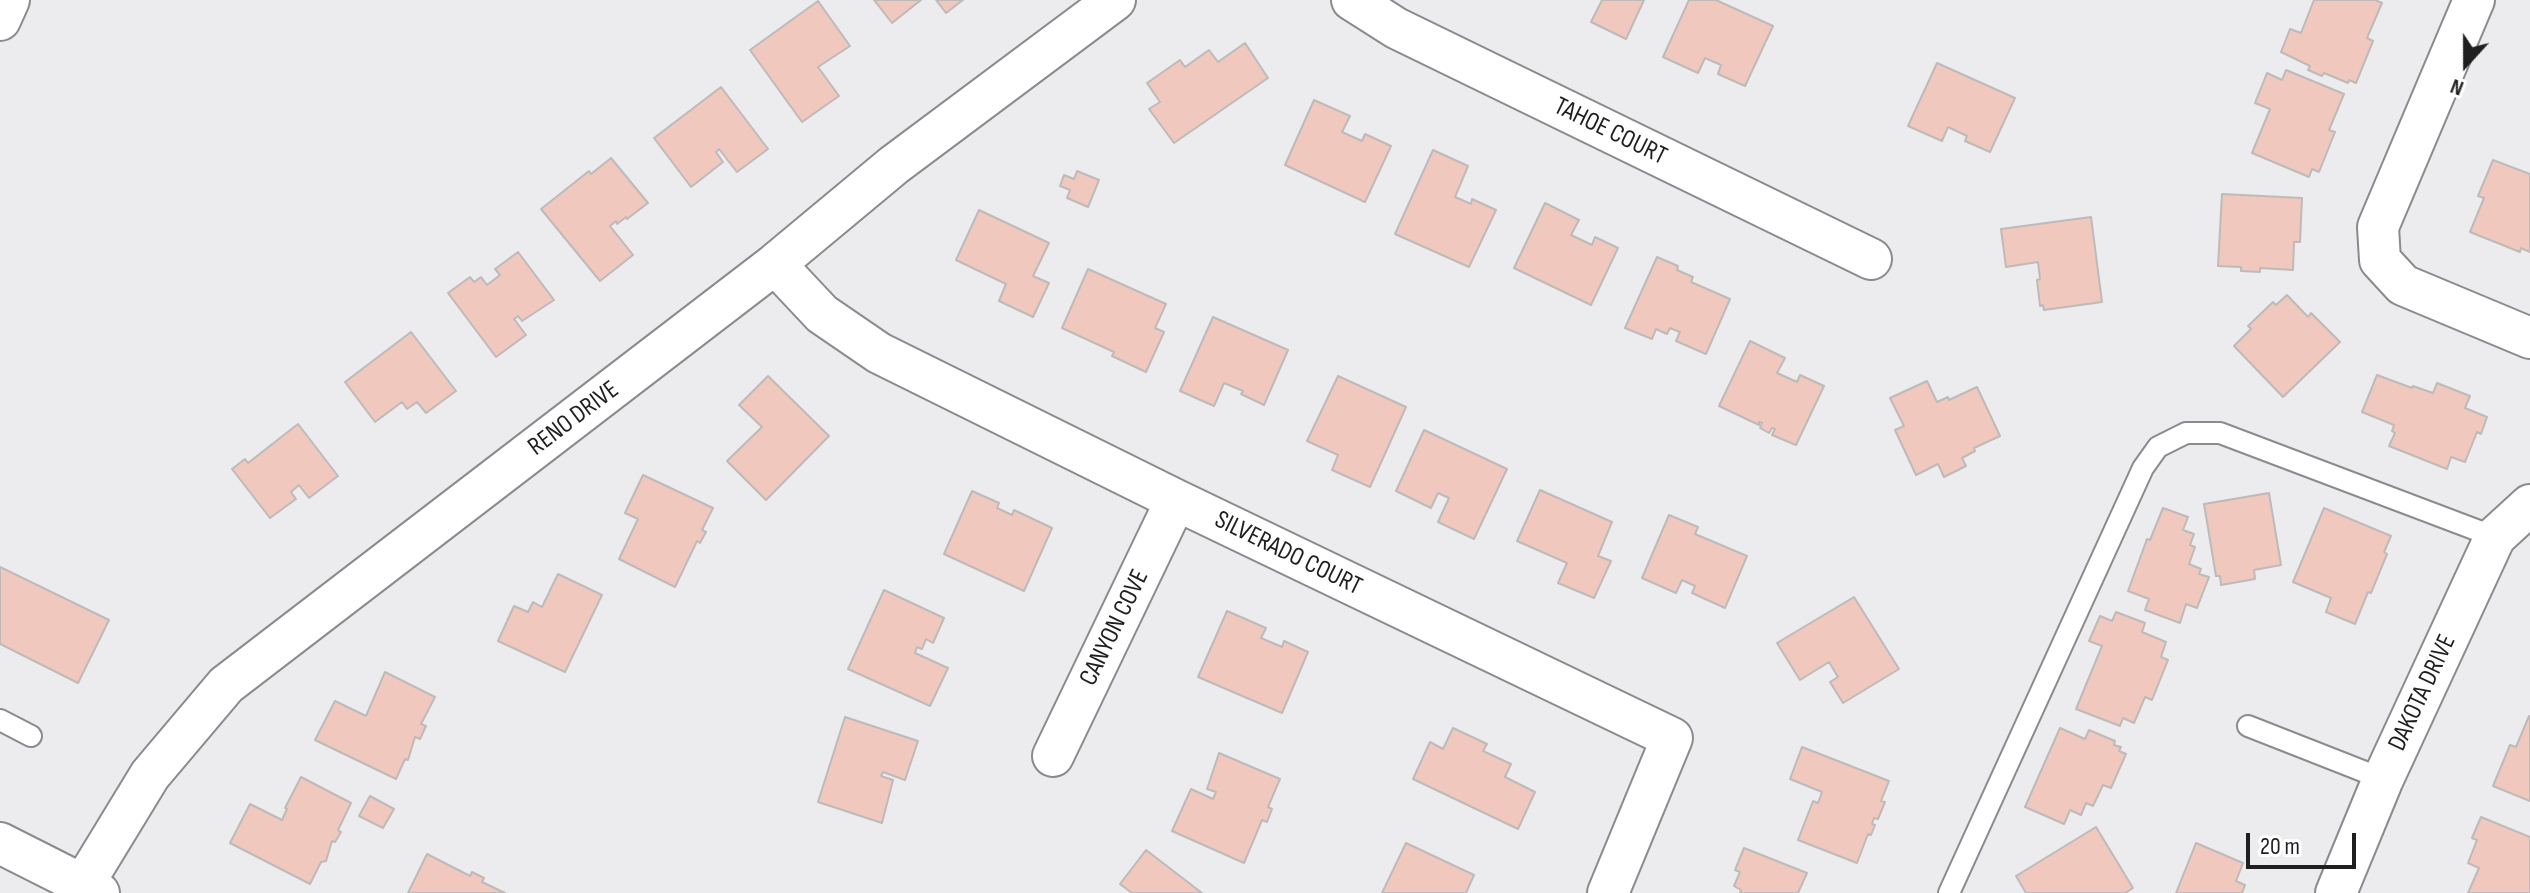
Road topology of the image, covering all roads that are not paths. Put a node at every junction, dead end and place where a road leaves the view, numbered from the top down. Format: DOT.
graph roads {
  1 [pos="9,0"];
  2 [pos="1115,0"];
  3 [pos="1352,0"];
  4 [pos="2474,0"];
  5 [pos="0,20"];
  6 [pos="1871,259"];
  7 [pos="775,264"];
  8 [pos="2530,338"];
  9 [pos="1176,500"];
  10 [pos="2530,505"];
  11 [pos="2495,537"];
  12 [pos="0,720"];
  13 [pos="2248,726"];
  14 [pos="31,736"];
  15 [pos="1053,756"];
  16 [pos="2383,779"];
  17 [pos="0,843"];
  18 [pos="91,889"];
  19 [pos="1608,893"];
  20 [pos="1949,893"];
  21 [pos="2336,893"];
  1 -- 5 [label="street"];
  2 -- 7 [label="street, RENO DRIVE"];
  3 -- 6 [label="street, TAHOE COURT"];
  4 -- 8 [label="street"];
  7 -- 9 [label="street, SILVERADO COURT"];
  7 -- 18 [label="street, RENO DRIVE"];
  9 -- 15 [label="street, CANYON COVE"];
  9 -- 19 [label="street, SILVERADO COURT"];
  10 -- 11 [label="street, DAKOTA DRIVE"];
  11 -- 16 [label="street, DAKOTA DRIVE"];
  11 -- 20 [label="lane"];
  12 -- 14 [label="lane"];
  13 -- 16 [label="lane"];
  16 -- 21 [label="street, DAKOTA DRIVE"];
  17 -- 18 [label="street"];
}
